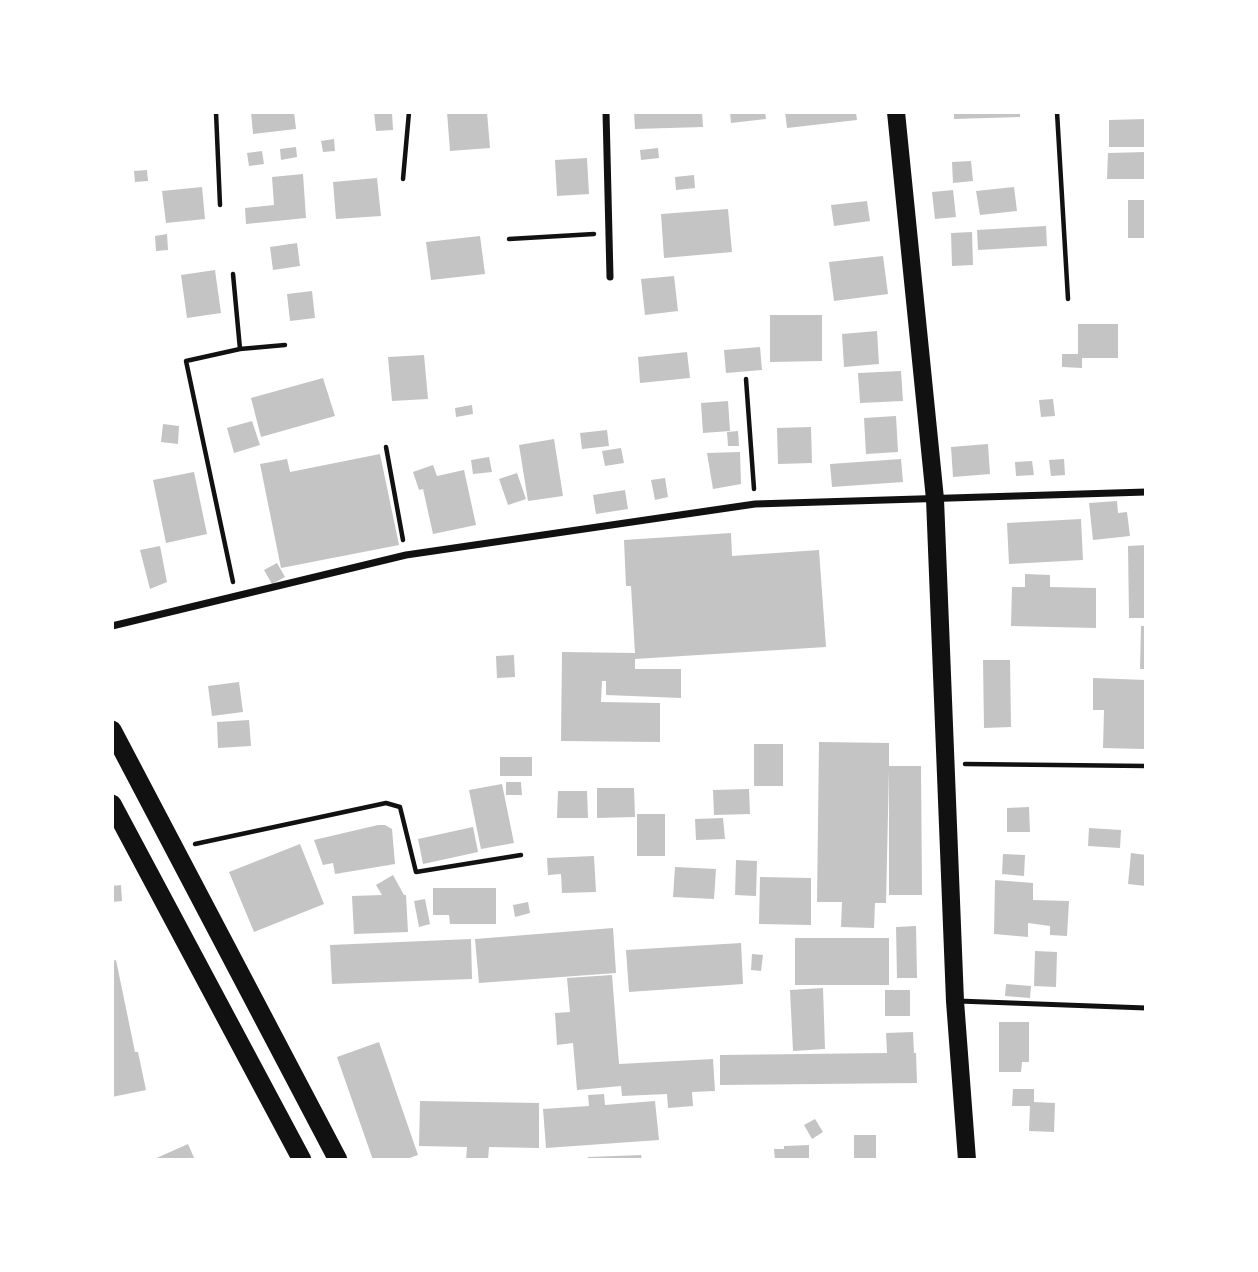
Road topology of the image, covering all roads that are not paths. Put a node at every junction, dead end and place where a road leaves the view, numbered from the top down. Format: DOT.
graph roads {
  1 [pos="606,112"];
  2 [pos="896,112"];
  3 [pos="610,277"];
  4 [pos="1146,492"];
  5 [pos="935,499"];
  6 [pos="112,626"];
  7 [pos="112,730"];
  8 [pos="112,804"];
  9 [pos="955,1001"];
  10 [pos="1146,1008"];
  11 [pos="302,1160"];
  12 [pos="338,1160"];
  13 [pos="967,1160"];
  1 -- 3 [label="street"];
  2 -- 5 [label="main road"];
  4 -- 5 [label="street"];
  5 -- 6 [label="street"];
  5 -- 9 [label="main road"];
  7 -- 12 [label="highway"];
  8 -- 11 [label="highway"];
  9 -- 10 [label="lane"];
  9 -- 13 [label="main road"];
}
